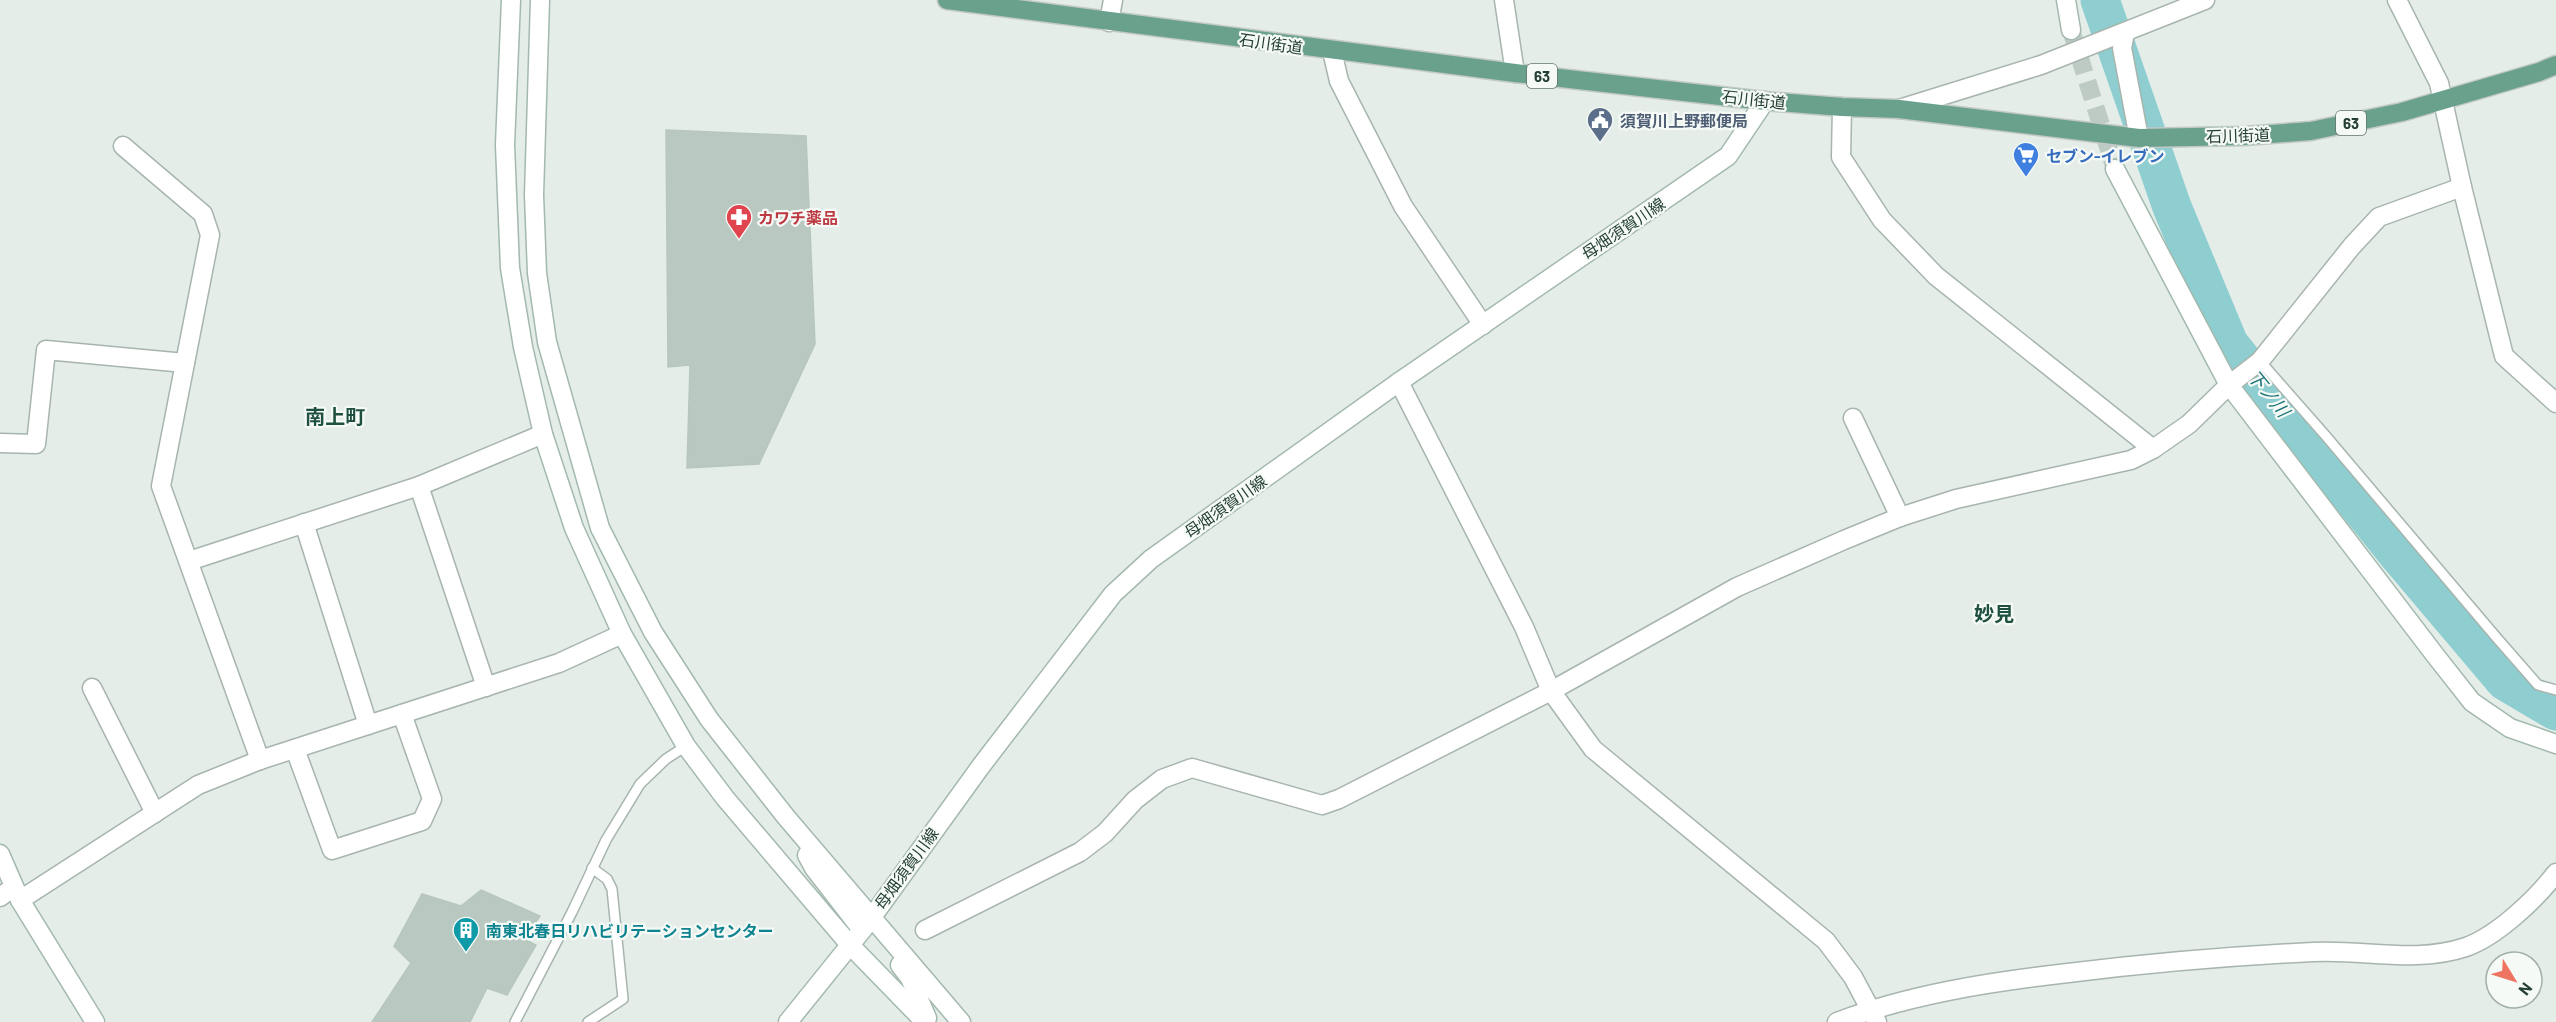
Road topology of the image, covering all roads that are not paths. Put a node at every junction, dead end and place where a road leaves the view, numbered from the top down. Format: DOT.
graph roads {
  1 [pos="511,0"];
  2 [pos="540,0"];
  3 [pos="947,0"];
  4 [pos="1113,0"];
  5 [pos="1504,0"];
  6 [pos="2066,0"];
  7 [pos="2205,0"];
  8 [pos="2397,0"];
  9 [pos="1110,22"];
  10 [pos="2071,30"];
  11 [pos="2125,33"];
  12 [pos="1332,51"];
  13 [pos="2556,65"];
  14 [pos="1515,73"];
  15 [pos="2443,100"];
  16 [pos="1765,101"];
  17 [pos="1842,107"];
  18 [pos="1899,109"];
  19 [pos="2139,138"];
  20 [pos="123,146"];
  21 [pos="2115,169"];
  22 [pos="2462,187"];
  23 [pos="1483,325"];
  24 [pos="2260,361"];
  25 [pos="185,363"];
  26 [pos="1399,382"];
  27 [pos="2229,386"];
  28 [pos="2556,403"];
  29 [pos="1853,418"];
  30 [pos="543,434"];
  31 [pos="0,442"];
  32 [pos="2153,449"];
  33 [pos="419,486"];
  34 [pos="1900,517"];
  35 [pos="304,523"];
  36 [pos="189,561"];
  37 [pos="622,634"];
  38 [pos="486,687"];
  39 [pos="92,688"];
  40 [pos="2556,690"];
  41 [pos="1551,691"];
  42 [pos="402,714"];
  43 [pos="368,725"];
  44 [pos="2556,744"];
  45 [pos="686,746"];
  46 [pos="295,749"];
  47 [pos="260,760"];
  48 [pos="155,813"];
  49 [pos="0,854"];
  50 [pos="592,868"];
  51 [pos="2556,873"];
  52 [pos="12,895"];
  53 [pos="867,923"];
  54 [pos="925,930"];
  55 [pos="850,945"];
  56 [pos="1874,1016"];
  57 [pos="90,1021"];
  58 [pos="515,1022"];
  59 [pos="588,1022"];
  60 [pos="788,1022"];
  61 [pos="927,1022"];
  62 [pos="961,1022"];
  63 [pos="1838,1022"];
  1 -- 30 [label="street"];
  2 -- 53 [label="street"];
  3 -- 9 [label="main road, 石川街道 / 63"];
  4 -- 9 [label="street"];
  5 -- 14 [label="street"];
  6 -- 10 [label="street"];
  7 -- 11 [label="street"];
  8 -- 15 [label="street"];
  9 -- 12 [label="main road, 石川街道 / 63"];
  11 -- 18 [label="street"];
  11 -- 19 [label="street"];
  12 -- 14 [label="main road, 石川街道 / 63"];
  12 -- 23 [label="street"];
  13 -- 15 [label="main road, 石川街道 / 63"];
  14 -- 16 [label="main road, 石川街道 / 63"];
  15 -- 19 [label="main road, 石川街道 / 63"];
  15 -- 22 [label="street"];
  16 -- 17 [label="main road, 石川街道 / 63"];
  16 -- 23 [label="street, 母畑須賀川線"];
  17 -- 18 [label="main road, 石川街道 / 63"];
  17 -- 32 [label="street"];
  18 -- 19 [label="main road, 石川街道 / 63"];
  20 -- 25 [label="street"];
  21 -- 27 [label="street"];
  22 -- 24 [label="street"];
  22 -- 28 [label="street"];
  23 -- 26 [label="street, 母畑須賀川線"];
  24 -- 27 [label="street"];
  24 -- 40 [label="lane"];
  25 -- 31 [label="street"];
  25 -- 36 [label="street"];
  26 -- 41 [label="street"];
  26 -- 53 [label="street, 母畑須賀川線"];
  27 -- 32 [label="street"];
  27 -- 44 [label="street"];
  29 -- 34 [label="street"];
  30 -- 33 [label="street"];
  30 -- 37 [label="street"];
  32 -- 34 [label="street"];
  33 -- 35 [label="street"];
  33 -- 38 [label="street"];
  34 -- 41 [label="street"];
  35 -- 36 [label="street"];
  35 -- 43 [label="street"];
  36 -- 47 [label="street"];
  37 -- 38 [label="street"];
  37 -- 45 [label="street"];
  38 -- 42 [label="street"];
  39 -- 48 [label="street"];
  41 -- 54 [label="street"];
  41 -- 56 [label="street"];
  42 -- 43 [label="street"];
  42 -- 46 [label="street"];
  43 -- 46 [label="street"];
  45 -- 50 [label="lane"];
  45 -- 55 [label="street"];
  46 -- 47 [label="street"];
  47 -- 48 [label="street"];
  48 -- 52 [label="street"];
  49 -- 52 [label="street"];
  50 -- 58 [label="lane"];
  50 -- 59 [label="lane"];
  51 -- 56 [label="street"];
  52 -- 57 [label="street"];
  53 -- 55 [label="street, 母畑須賀川線"];
  53 -- 61 [label="street"];
  53 -- 62 [label="street"];
  55 -- 60 [label="street, 母畑須賀川線"];
  55 -- 61 [label="street"];
  56 -- 63 [label="street"];
}
